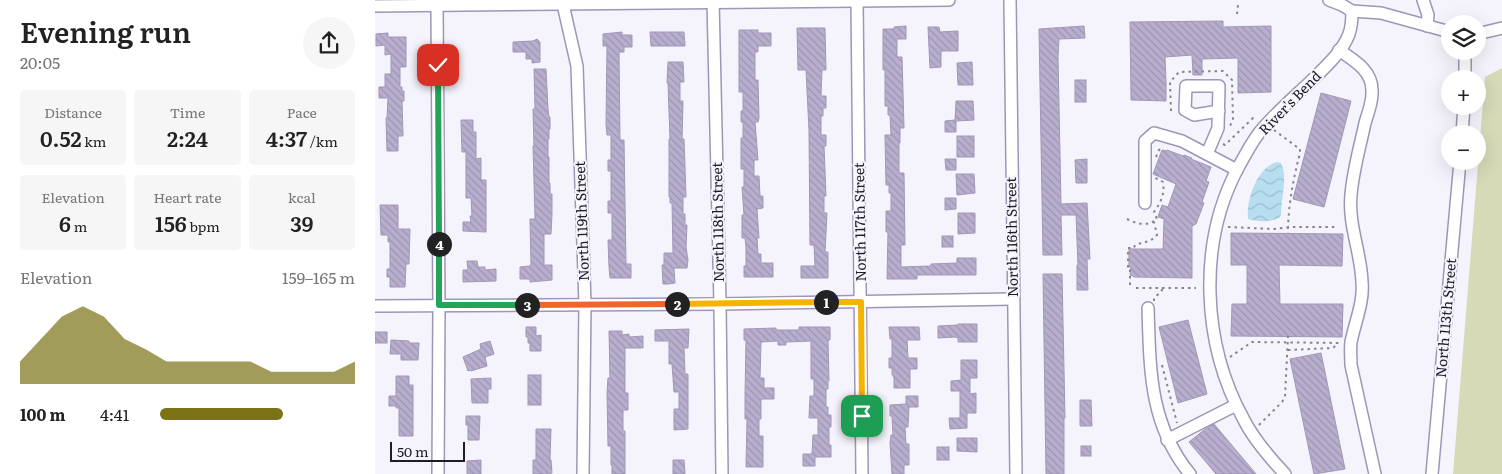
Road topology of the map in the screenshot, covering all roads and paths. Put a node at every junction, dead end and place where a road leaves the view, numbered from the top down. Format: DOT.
graph roads {
  1 [pos="949,0"];
  2 [pos="1010,0"];
  3 [pos="1329,0"];
  4 [pos="1423,0"];
  5 [pos="857,1"];
  6 [pos="562,2"];
  7 [pos="713,2"];
  8 [pos="437,4"];
  9 [pos="1238,5"];
  10 [pos="375,6"];
  11 [pos="1352,11"];
  12 [pos="1237,14"];
  13 [pos="1427,26"];
  14 [pos="1502,28"];
  15 [pos="1441,30"];
  16 [pos="1486,32"];
  17 [pos="1339,50"];
  18 [pos="1219,111"];
  19 [pos="1275,130"];
  20 [pos="1167,146"];
  21 [pos="1207,154"];
  22 [pos="1152,163"];
  23 [pos="1237,170"];
  24 [pos="1459,170"];
  25 [pos="1152,176"];
  26 [pos="1145,203"];
  27 [pos="1127,219"];
  28 [pos="1154,222"];
  29 [pos="1225,227"];
  30 [pos="1337,227"];
  31 [pos="1288,228"];
  32 [pos="1288,233"];
  33 [pos="1131,285"];
  34 [pos="1136,288"];
  35 [pos="1163,288"];
  36 [pos="1196,288"];
  37 [pos="1013,299"];
  38 [pos="861,302"];
  39 [pos="585,304"];
  40 [pos="720,304"];
  41 [pos="439,305"];
  42 [pos="375,306"];
  43 [pos="1151,307"];
  44 [pos="1288,336"];
  45 [pos="1287,343"];
  46 [pos="1338,343"];
  47 [pos="1351,343"];
  48 [pos="1288,350"];
  49 [pos="1229,357"];
  50 [pos="1162,363"];
  51 [pos="1236,404"];
  52 [pos="1177,423"];
  53 [pos="1251,431"];
  54 [pos="1167,440"];
  55 [pos="438,474"];
  56 [pos="583,474"];
  57 [pos="722,474"];
  58 [pos="862,474"];
  59 [pos="1016,474"];
  60 [pos="1190,474"];
  61 [pos="1285,474"];
  62 [pos="1375,474"];
  63 [pos="1432,474"];
  1 -- 5 [label="street"];
  2 -- 37 [label="street, North 116th Street"];
  3 -- 11 [label="street"];
  4 -- 13 [label="street"];
  5 -- 7 [label="street"];
  5 -- 38 [label="street, North 117th Street"];
  6 -- 7 [label="street"];
  6 -- 8 [label="street"];
  6 -- 39 [label="street, North 119th Street"];
  7 -- 40 [label="street, North 118th Street"];
  8 -- 10 [label="street"];
  8 -- 41 [label="street"];
  9 -- 12 [label="path"];
  11 -- 13 [label="street"];
  11 -- 17 [label="street, River's Bend"];
  13 -- 15 [label="street"];
  14 -- 16 [label="street"];
  17 -- 23 [label="street, River's Bend"];
  17 -- 47 [label="street"];
  18 -- 21 [label="street"];
  19 -- 31 [label="path"];
  20 -- 22 [label="path"];
  21 -- 23 [label="street"];
  21 -- 26 [label="street"];
  23 -- 51 [label="street, River's Bend"];
  24 -- 63 [label="street, North 113th Street"];
  25 -- 28 [label="path"];
  27 -- 28 [label="path"];
  28 -- 33 [label="path"];
  29 -- 31 [label="path"];
  30 -- 31 [label="path"];
  31 -- 32 [label="path"];
  34 -- 35 [label="path"];
  35 -- 36 [label="path"];
  35 -- 43 [label="path"];
  37 -- 38 [label="street"];
  37 -- 59 [label="street, North 116th Street"];
  38 -- 40 [label="street"];
  38 -- 58 [label="street, North 117th Street"];
  39 -- 40 [label="street"];
  39 -- 41 [label="street"];
  39 -- 56 [label="street, North 119th Street"];
  40 -- 57 [label="street, North 118th Street"];
  41 -- 42 [label="street"];
  41 -- 55 [label="street"];
  43 -- 54 [label="street"];
  44 -- 45 [label="path"];
  45 -- 46 [label="path"];
  45 -- 48 [label="path"];
  45 -- 49 [label="path"];
  46 -- 47 [label="path"];
  46 -- 48 [label="path"];
  47 -- 62 [label="street"];
  48 -- 53 [label="path"];
  50 -- 52 [label="path"];
  51 -- 53 [label="street, River's Bend"];
  51 -- 54 [label="street"];
  53 -- 61 [label="street, River's Bend"];
  54 -- 60 [label="street"];
}
